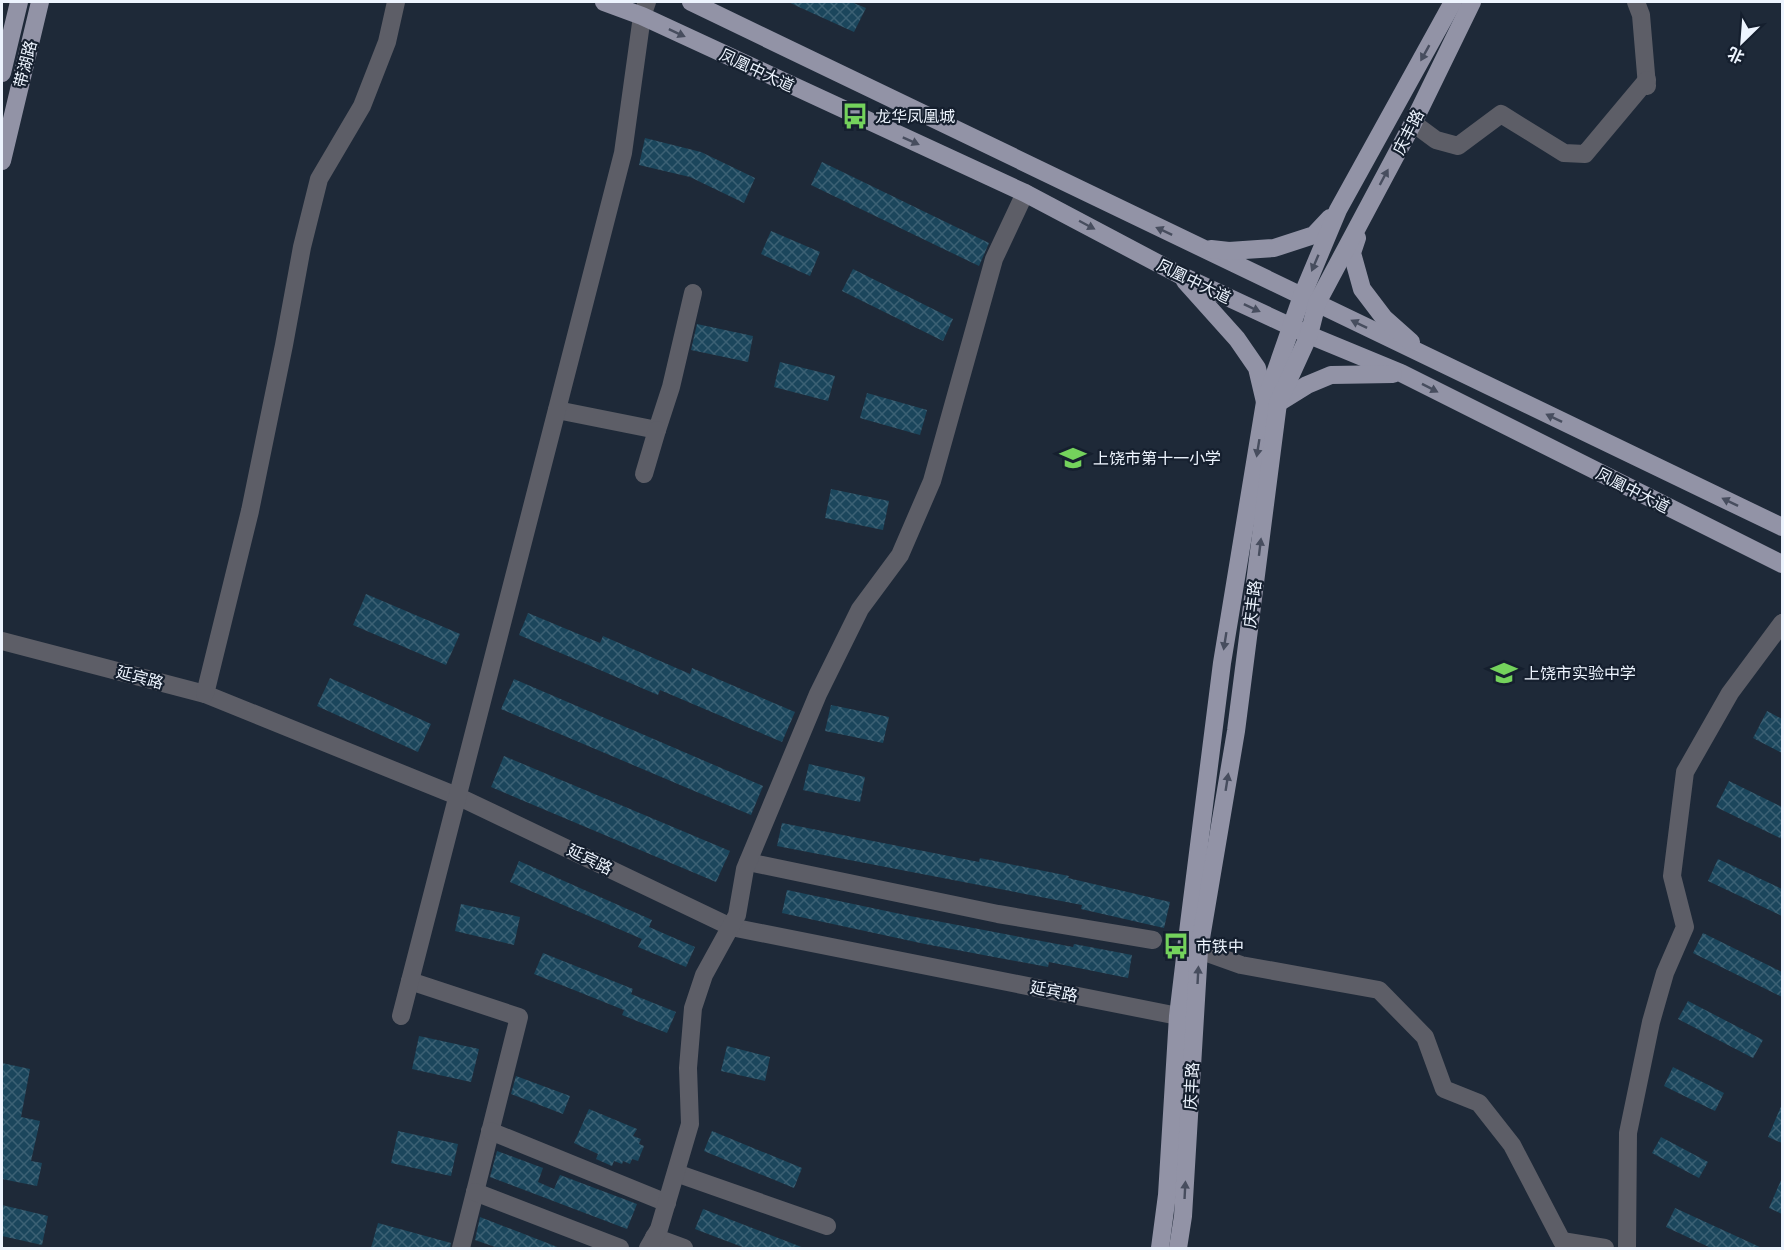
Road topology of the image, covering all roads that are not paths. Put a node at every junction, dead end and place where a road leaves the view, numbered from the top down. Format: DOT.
graph roads {
  1 [pos="19,2"];
  2 [pos="40,2"];
  3 [pos="396,2"];
  4 [pos="604,2"];
  5 [pos="691,2"];
  6 [pos="1453,2"];
  7 [pos="1472,2"];
  8 [pos="1635,2"];
  9 [pos="645,9"];
  10 [pos="2,73"];
  11 [pos="1413,123"];
  12 [pos="2,161"];
  13 [pos="1025,193"];
  14 [pos="1338,210"];
  15 [pos="1365,215"];
  16 [pos="1200,248"];
  17 [pos="1180,275"];
  18 [pos="693,293"];
  19 [pos="1309,299"];
  20 [pos="1290,326"];
  21 [pos="1309,335"];
  22 [pos="1425,356"];
  23 [pos="1401,373"];
  24 [pos="1272,402"];
  25 [pos="557,410"];
  26 [pos="657,430"];
  27 [pos="644,474"];
  28 [pos="1782,527"];
  29 [pos="1782,564"];
  30 [pos="1782,623"];
  31 [pos="2,641"];
  32 [pos="205,694"];
  33 [pos="457,796"];
  34 [pos="748,862"];
  35 [pos="731,927"];
  36 [pos="1153,940"];
  37 [pos="1199,950"];
  38 [pos="410,981"];
  39 [pos="401,1016"];
  40 [pos="1187,1018"];
  41 [pos="490,1131"];
  42 [pos="676,1173"];
  43 [pos="475,1192"];
  44 [pos="667,1203"];
  45 [pos="827,1226"];
  46 [pos="651,1243"];
  47 [pos="461,1248"];
  48 [pos="620,1248"];
  49 [pos="684,1248"];
  50 [pos="1160,1248"];
  51 [pos="1178,1248"];
  52 [pos="1605,1248"];
  53 [pos="1627,1248"];
  1 -- 10 [label="main road, 带湖路"];
  2 -- 12 [label="main road, 带湖路"];
  3 -- 32 [label="street"];
  4 -- 9 [label="main road, 凤凰中大道"];
  16 -- 5 [label="main road, 凤凰中大道, one-way"];
  6 -- 14 [label="main road, one-way"];
  7 -- 11 [label="main road, 庆丰路"];
  8 -- 11 [label="street"];
  9 -- 13 [label="main road, 凤凰中大道, one-way"];
  9 -- 25 [label="street"];
  15 -- 11 [label="main road, 庆丰路, one-way"];
  13 -- 17 [label="main road, 凤凰中大道, one-way"];
  13 -- 34 [label="street"];
  14 -- 16 [label="main road"];
  14 -- 19 [label="main road, one-way"];
  15 -- 19 [label="main road, 庆丰路"];
  15 -- 22 [label="main road"];
  16 -- 19 [label="main road, 凤凰中大道"];
  17 -- 20 [label="main road, 凤凰中大道, one-way"];
  17 -- 24 [label="main road"];
  18 -- 26 [label="street"];
  19 -- 20 [label="main road"];
  19 -- 21 [label="main road, 庆丰路"];
  22 -- 19 [label="main road, 凤凰中大道, one-way"];
  20 -- 21 [label="main road, 凤凰中大道"];
  20 -- 24 [label="main road"];
  21 -- 23 [label="main road, 凤凰中大道"];
  21 -- 24 [label="main road, 庆丰路"];
  28 -- 22 [label="main road, 凤凰中大道, one-way"];
  23 -- 24 [label="main road"];
  23 -- 29 [label="main road, 凤凰中大道, one-way"];
  37 -- 24 [label="main road, 庆丰路, one-way"];
  24 -- 40 [label="main road, one-way"];
  25 -- 26 [label="street"];
  25 -- 33 [label="street"];
  26 -- 27 [label="street"];
  30 -- 53 [label="street"];
  31 -- 32 [label="street, 延宾路"];
  32 -- 33 [label="street, 延宾路"];
  33 -- 35 [label="street, 延宾路"];
  33 -- 38 [label="street"];
  34 -- 35 [label="street"];
  34 -- 36 [label="street"];
  35 -- 40 [label="street, 延宾路"];
  35 -- 42 [label="street"];
  40 -- 37 [label="main road, 庆丰路, one-way"];
  37 -- 52 [label="street"];
  38 -- 39 [label="street"];
  38 -- 41 [label="street"];
  40 -- 50 [label="main road"];
  51 -- 40 [label="main road, 庆丰路, one-way"];
  41 -- 43 [label="street"];
  41 -- 44 [label="street"];
  42 -- 44 [label="street"];
  42 -- 45 [label="street"];
  43 -- 47 [label="street"];
  43 -- 48 [label="street"];
  44 -- 46 [label="street"];
  46 -- 49 [label="street"];
}
